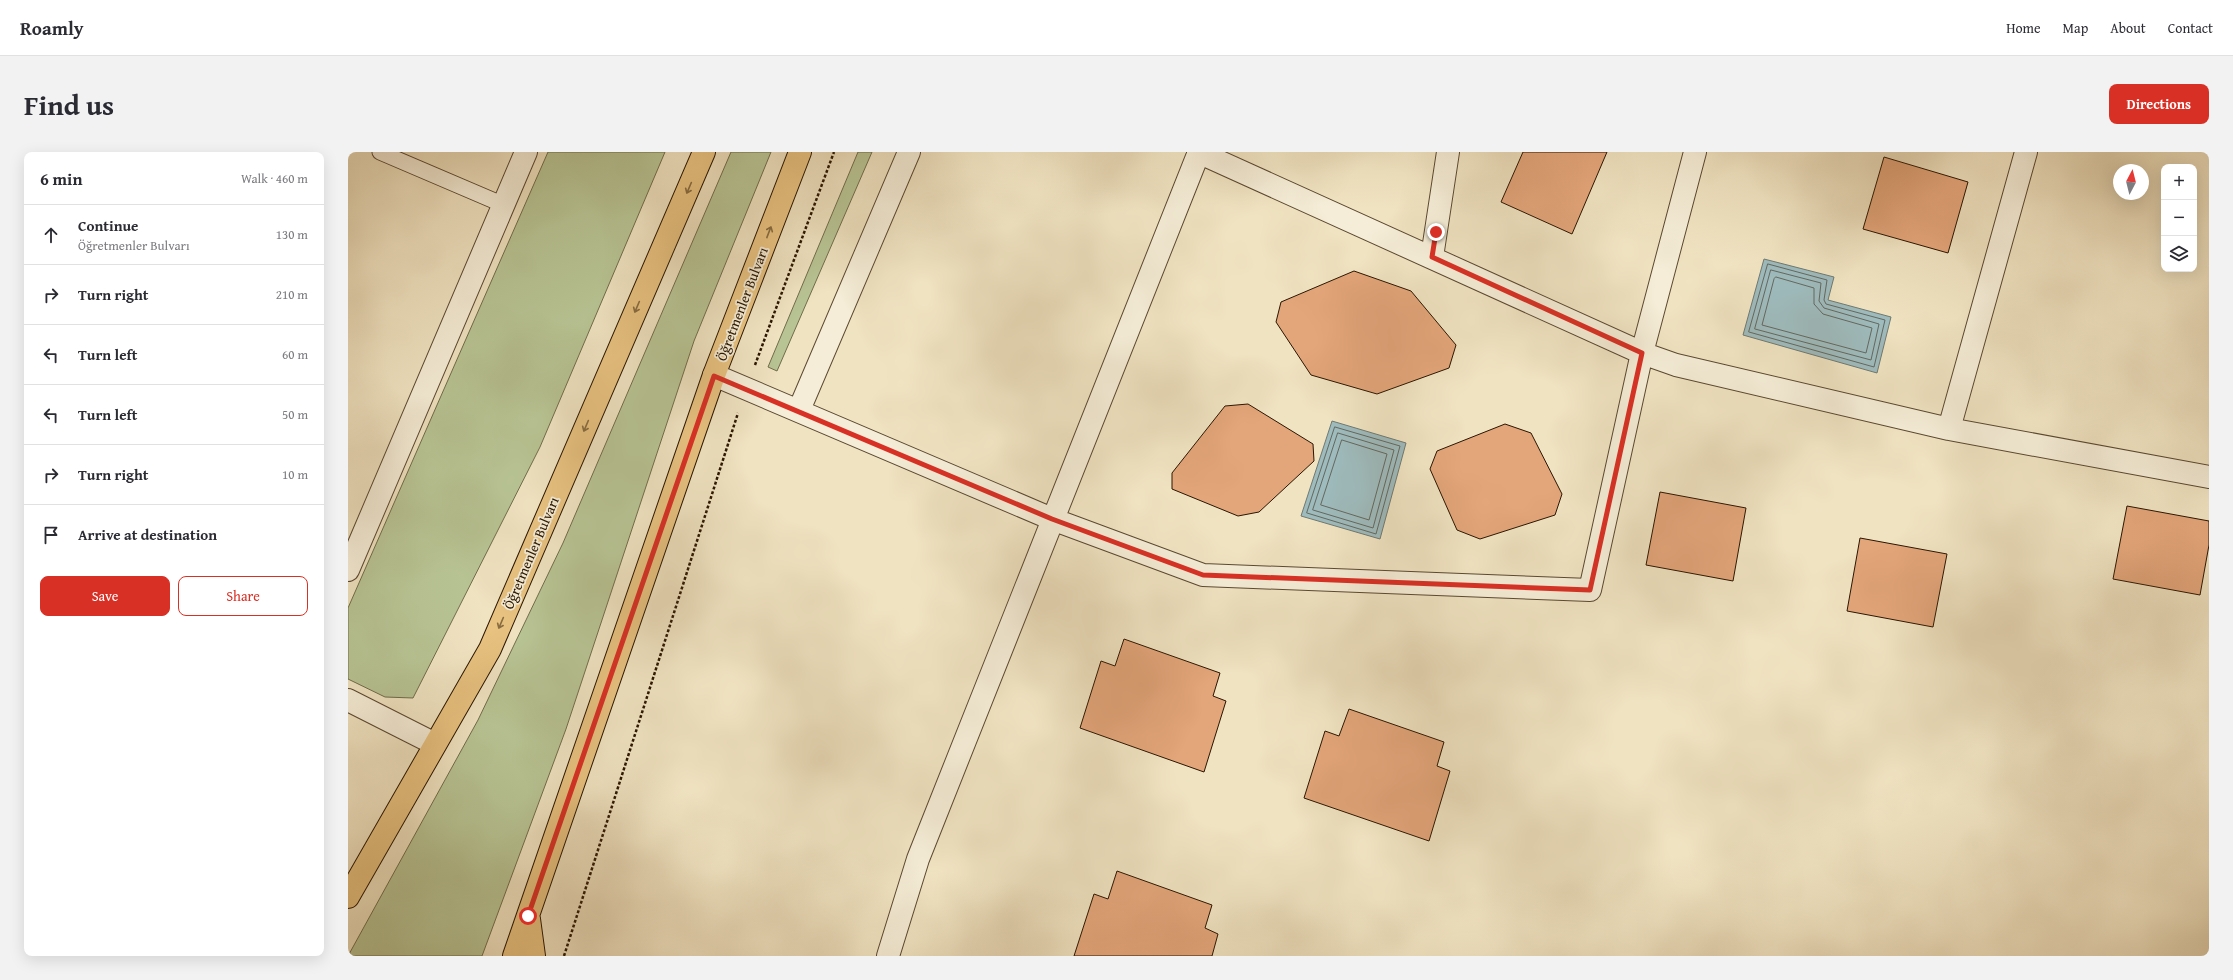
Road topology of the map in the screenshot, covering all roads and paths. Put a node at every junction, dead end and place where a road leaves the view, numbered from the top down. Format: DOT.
graph roads {
  1 [pos="380,152"];
  2 [pos="526,152"];
  3 [pos="704,152"];
  4 [pos="800,152"];
  5 [pos="834,152"];
  6 [pos="909,152"];
  7 [pos="1198,152"];
  8 [pos="1448,152"];
  9 [pos="1695,152"];
  10 [pos="2026,152"];
  11 [pos="504,204"];
  12 [pos="1432,257"];
  13 [pos="1642,353"];
  14 [pos="753,368"];
  15 [pos="714,376"];
  16 [pos="799,410"];
  17 [pos="738,412"];
  18 [pos="1949,429"];
  19 [pos="2209,477"];
  20 [pos="1052,519"];
  21 [pos="348,570"];
  22 [pos="348,700"];
  23 [pos="435,744"];
  24 [pos="367,862"];
  25 [pos="348,875"];
  26 [pos="348,897"];
  27 [pos="528,916"];
  28 [pos="514,956"];
  29 [pos="534,956"];
  30 [pos="564,956"];
  31 [pos="888,956"];
  1 -- 11 [label="lane"];
  2 -- 11 [label="street"];
  3 -- 23 [label="main road, Öğretmenler Bulvarı, one-way"];
  15 -- 4 [label="main road, Öğretmenler Bulvarı, one-way"];
  5 -- 14 [label="path"];
  6 -- 16 [label="street"];
  7 -- 12 [label="street"];
  7 -- 20 [label="street"];
  8 -- 12 [label="street"];
  9 -- 13 [label="street"];
  10 -- 18 [label="street"];
  11 -- 21 [label="street"];
  12 -- 13 [label="street"];
  13 -- 18 [label="street"];
  13 -- 20 [label="street"];
  15 -- 16 [label="street"];
  15 -- 27 [label="main road, Öğretmenler Bulvarı"];
  16 -- 20 [label="street"];
  17 -- 30 [label="path"];
  18 -- 19 [label="street"];
  20 -- 31 [label="street"];
  22 -- 23 [label="street"];
  23 -- 24 [label="main road, Öğretmenler Bulvarı"];
  24 -- 25 [label="main road"];
  24 -- 26 [label="main road, Öğretmenler Bulvarı"];
  27 -- 28 [label="main road, Öğretmenler Bulvarı"];
  27 -- 29 [label="main road"];
}
